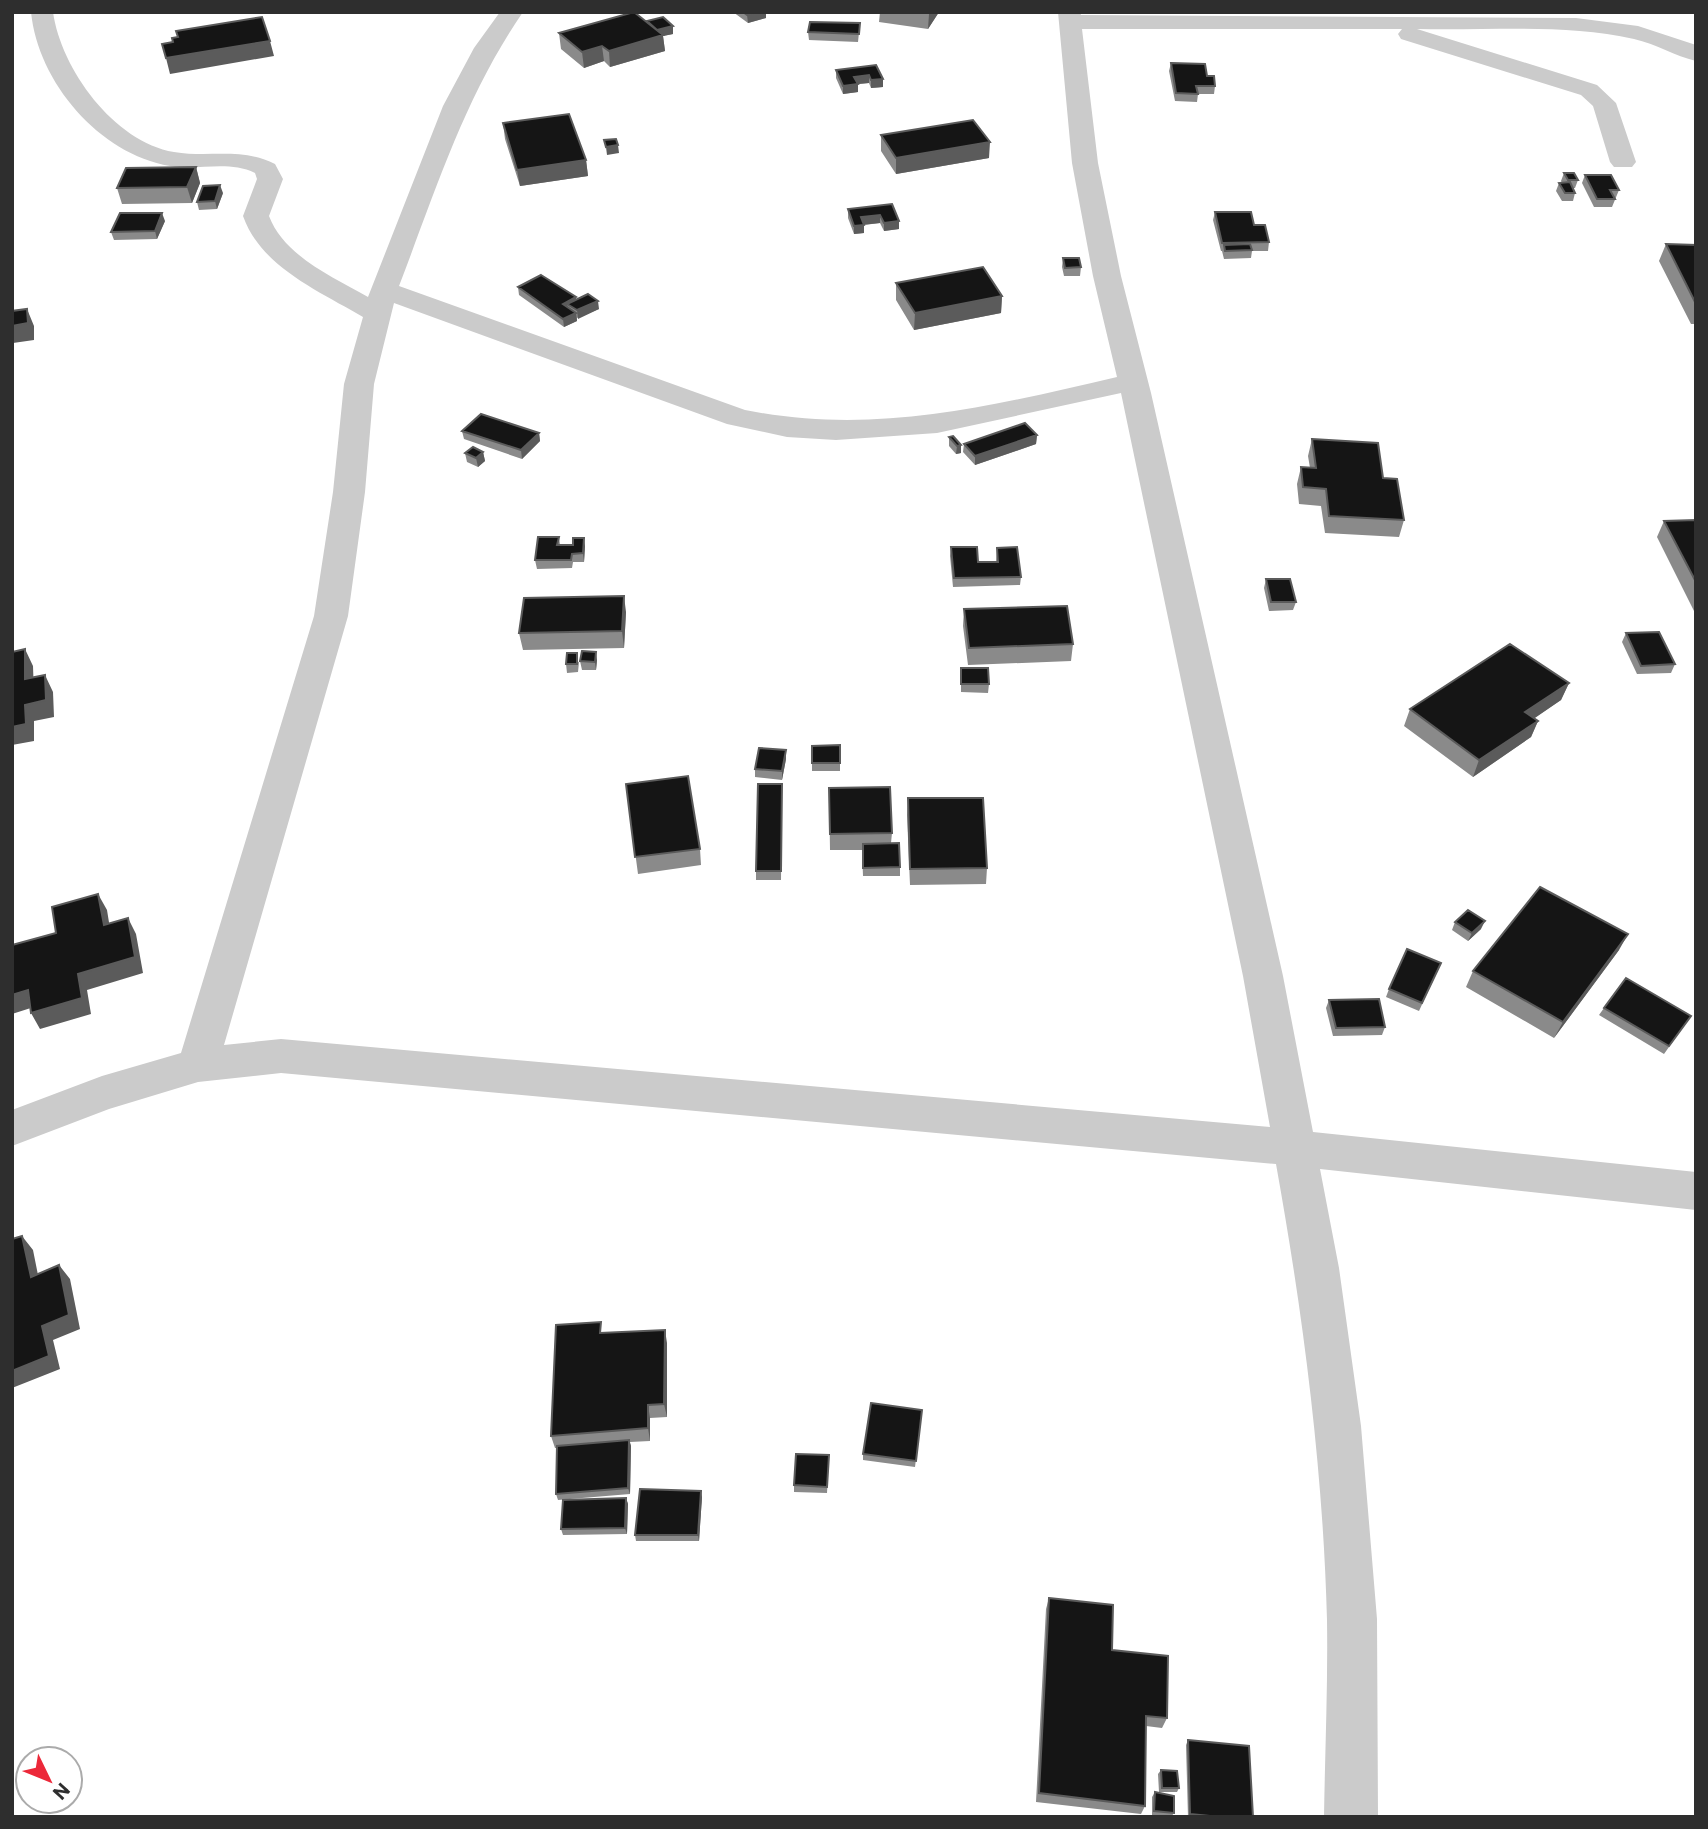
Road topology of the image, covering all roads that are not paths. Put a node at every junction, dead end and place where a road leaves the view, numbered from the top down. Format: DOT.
graph roads {
  1 [pos="42,12"];
  2 [pos="512,12"];
  3 [pos="1070,17"];
  4 [pos="1356,18"];
  5 [pos="1696,54"];
  6 [pos="1623,162"];
  7 [pos="380,302"];
  8 [pos="1133,383"];
  9 [pos="198,1065"];
  10 [pos="12,1128"];
  11 [pos="1295,1148"];
  12 [pos="1696,1191"];
  13 [pos="1351,1817"];
  1 -- 7 [label="street"];
  2 -- 7 [label="street"];
  3 -- 4 [label="street"];
  3 -- 8 [label="street"];
  4 -- 5 [label="street"];
  4 -- 6 [label="street"];
  7 -- 8 [label="street"];
  7 -- 9 [label="street"];
  8 -- 11 [label="street"];
  9 -- 10 [label="street"];
  9 -- 11 [label="street"];
  11 -- 12 [label="street"];
  11 -- 13 [label="street"];
}
